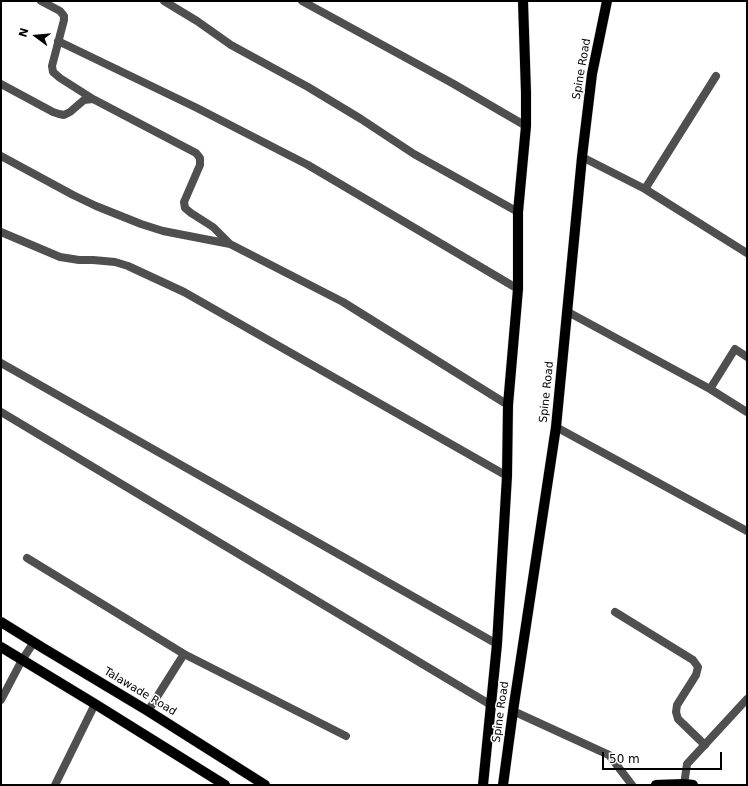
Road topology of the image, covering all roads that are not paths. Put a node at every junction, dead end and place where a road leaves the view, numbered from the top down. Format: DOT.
graph roads {
  1 [pos="41,1"];
  2 [pos="164,1"];
  3 [pos="302,1"];
  4 [pos="523,1"];
  5 [pos="607,1"];
  6 [pos="58,41"];
  7 [pos="716,76"];
  8 [pos="1,84"];
  9 [pos="93,99"];
  10 [pos="526,126"];
  11 [pos="1,156"];
  12 [pos="582,157"];
  13 [pos="645,189"];
  14 [pos="518,212"];
  15 [pos="1,232"];
  16 [pos="230,244"];
  17 [pos="747,253"];
  18 [pos="518,289"];
  19 [pos="568,312"];
  20 [pos="747,357"];
  21 [pos="1,363"];
  22 [pos="710,389"];
  23 [pos="508,405"];
  24 [pos="1,412"];
  25 [pos="747,412"];
  26 [pos="556,427"];
  27 [pos="506,476"];
  28 [pos="747,531"];
  29 [pos="26,558"];
  30 [pos="616,612"];
  31 [pos="1,622"];
  32 [pos="34,642"];
  33 [pos="497,644"];
  34 [pos="1,647"];
  35 [pos="184,654"];
  36 [pos="22,660"];
  37 [pos="747,699"];
  38 [pos="1,700"];
  39 [pos="95,704"];
  40 [pos="491,705"];
  41 [pos="148,711"];
  42 [pos="513,711"];
  43 [pos="346,736"];
  44 [pos="705,745"];
  45 [pos="55,785"];
  46 [pos="224,785"];
  47 [pos="265,785"];
  48 [pos="483,785"];
  49 [pos="503,785"];
  50 [pos="632,785"];
  51 [pos="656,785"];
  52 [pos="687,785"];
  1 -- 6 [label="street"];
  2 -- 14 [label="street"];
  3 -- 10 [label="street"];
  4 -- 10 [label="main road, Spine Road"];
  5 -- 12 [label="main road, Spine Road"];
  6 -- 9 [label="street"];
  6 -- 18 [label="street"];
  7 -- 13 [label="street"];
  8 -- 9 [label="street"];
  9 -- 16 [label="street"];
  10 -- 14 [label="main road, Spine Road"];
  11 -- 16 [label="street"];
  12 -- 13 [label="street"];
  12 -- 19 [label="main road, Spine Road"];
  13 -- 17 [label="street"];
  14 -- 18 [label="main road, Spine Road"];
  15 -- 27 [label="street"];
  16 -- 23 [label="street"];
  18 -- 23 [label="main road, Spine Road"];
  19 -- 22 [label="street"];
  19 -- 26 [label="main road, Spine Road"];
  20 -- 22 [label="street"];
  21 -- 33 [label="street"];
  22 -- 25 [label="street"];
  23 -- 27 [label="main road, Spine Road"];
  24 -- 40 [label="street"];
  26 -- 28 [label="street"];
  26 -- 42 [label="main road, Spine Road"];
  27 -- 33 [label="main road, Spine Road"];
  29 -- 35 [label="street"];
  30 -- 44 [label="street"];
  31 -- 32 [label="main road, Talawade Road"];
  32 -- 36 [label="street"];
  32 -- 41 [label="main road, Talawade Road"];
  33 -- 40 [label="main road, Spine Road"];
  34 -- 36 [label="main road"];
  35 -- 41 [label="street"];
  35 -- 43 [label="street"];
  36 -- 38 [label="street"];
  36 -- 39 [label="main road"];
  37 -- 44 [label="street"];
  39 -- 45 [label="street"];
  39 -- 46 [label="main road"];
  40 -- 48 [label="main road, Spine Road"];
  41 -- 47 [label="main road, Talawade Road"];
  42 -- 49 [label="main road, Spine Road"];
  42 -- 50 [label="street"];
  44 -- 52 [label="street"];
  51 -- 52 [label="main road"];
}
